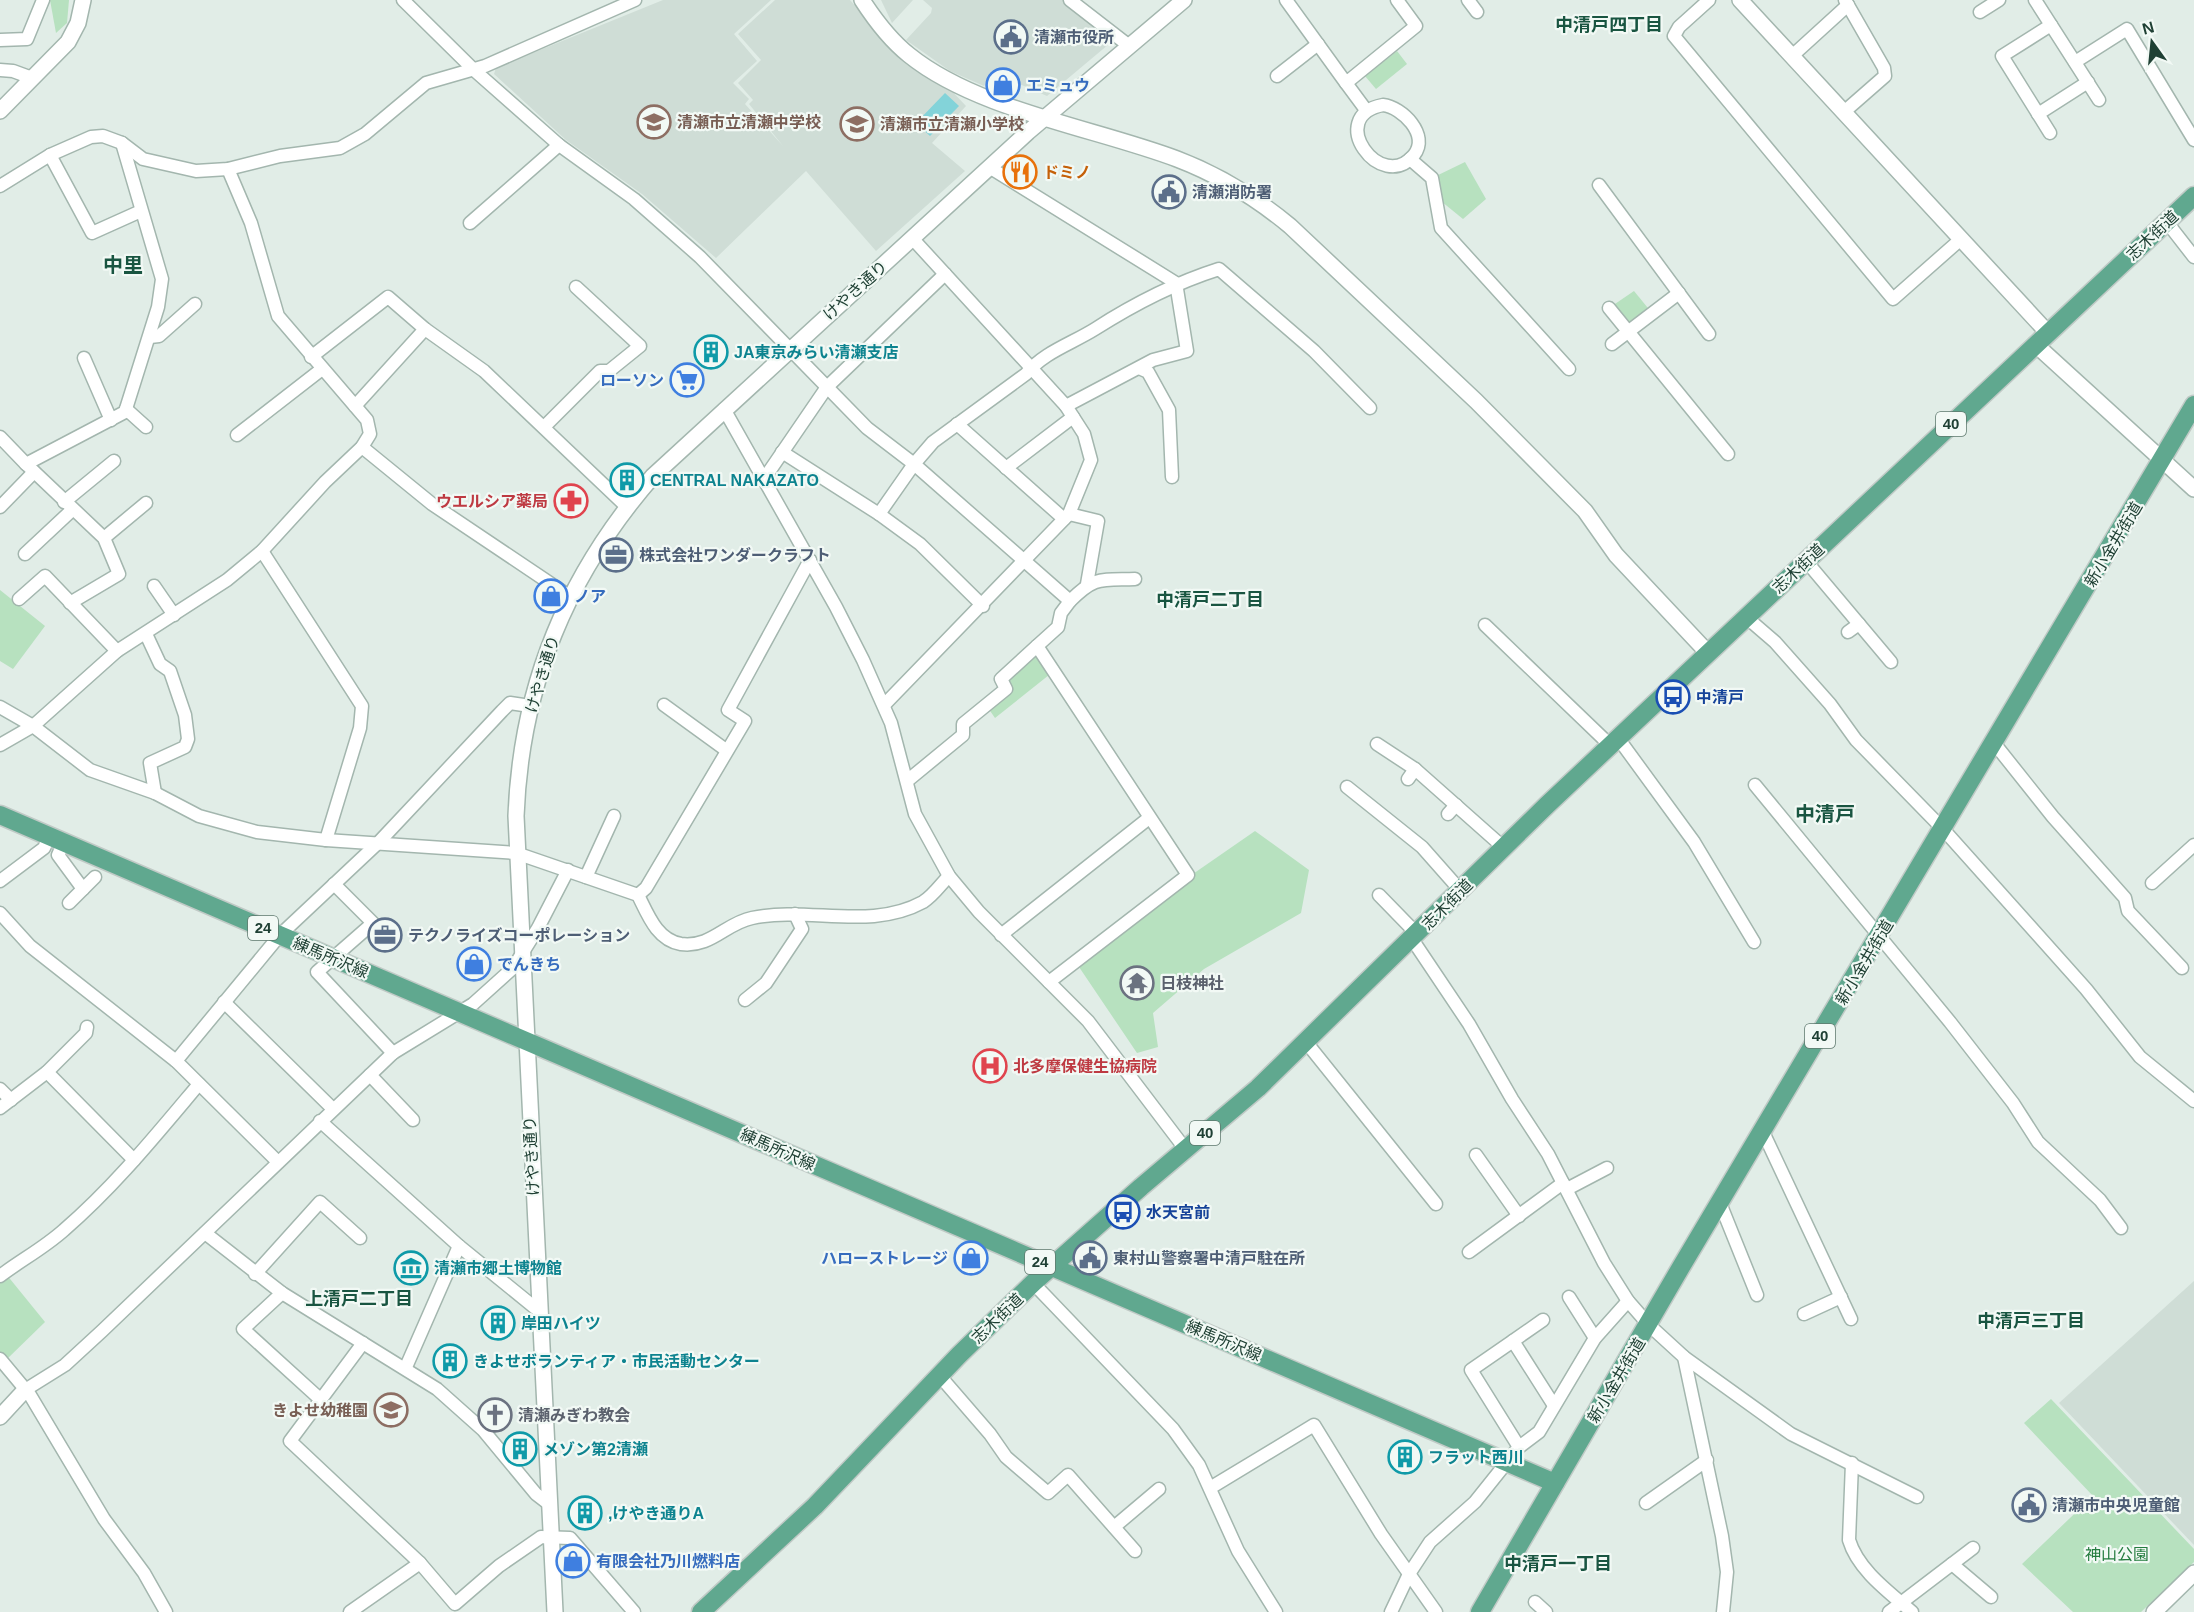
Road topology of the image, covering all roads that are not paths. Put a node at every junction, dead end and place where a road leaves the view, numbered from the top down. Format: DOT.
graph roads {
  1 [pos="43,0"];
  2 [pos="83,0"];
  3 [pos="403,0"];
  4 [pos="635,0"];
  5 [pos="862,0"];
  6 [pos="1184,0"];
  7 [pos="1286,0"];
  8 [pos="1396,0"];
  9 [pos="1468,0"];
  10 [pos="1708,0"];
  11 [pos="1740,0"];
  12 [pos="2000,0"];
  13 [pos="2035,0"];
  14 [pos="1076,2"];
  15 [pos="1846,2"];
  16 [pos="1477,12"];
  17 [pos="1980,12"];
  18 [pos="2051,25"];
  19 [pos="0,40"];
  20 [pos="1318,44"];
  21 [pos="1128,45"];
  22 [pos="1792,56"];
  23 [pos="2075,62"];
  24 [pos="0,70"];
  25 [pos="474,70"];
  26 [pos="1277,76"];
  27 [pos="33,78"];
  28 [pos="2088,82"];
  29 [pos="1346,83"];
  30 [pos="2099,100"];
  31 [pos="1366,110"];
  32 [pos="0,111"];
  33 [pos="1845,111"];
  34 [pos="2038,114"];
  35 [pos="1046,117"];
  36 [pos="2050,133"];
  37 [pos="2194,140"];
  38 [pos="122,143"];
  39 [pos="559,145"];
  40 [pos="50,155"];
  41 [pos="1410,159"];
  42 [pos="989,167"];
  43 [pos="228,169"];
  44 [pos="1599,185"];
  45 [pos="0,186"];
  46 [pos="2194,196"];
  47 [pos="141,211"];
  48 [pos="2166,221"];
  49 [pos="470,223"];
  50 [pos="912,238"];
  51 [pos="1961,239"];
  52 [pos="2194,257"];
  53 [pos="945,274"];
  54 [pos="1176,283"];
  55 [pos="576,287"];
  56 [pos="1679,293"];
  57 [pos="195,304"];
  58 [pos="1609,308"];
  59 [pos="425,329"];
  60 [pos="1628,332"];
  61 [pos="1708,334"];
  62 [pos="150,337"];
  63 [pos="2042,338"];
  64 [pos="1612,344"];
  65 [pos="788,350"];
  66 [pos="311,357"];
  67 [pos="84,358"];
  68 [pos="1031,368"];
  69 [pos="1139,368"];
  70 [pos="322,369"];
  71 [pos="1569,369"];
  72 [pos="827,387"];
  73 [pos="2194,405"];
  74 [pos="355,406"];
  75 [pos="1066,406"];
  76 [pos="1370,408"];
  77 [pos="126,409"];
  78 [pos="724,409"];
  79 [pos="1073,417"];
  80 [pos="111,420"];
  81 [pos="957,424"];
  82 [pos="146,427"];
  83 [pos="544,427"];
  84 [pos="237,435"];
  85 [pos="0,437"];
  86 [pos="362,447"];
  87 [pos="782,452"];
  88 [pos="1728,454"];
  89 [pos="114,461"];
  90 [pos="2163,461"];
  91 [pos="914,464"];
  92 [pos="30,468"];
  93 [pos="1006,468"];
  94 [pos="1172,477"];
  95 [pos="764,479"];
  96 [pos="2194,489"];
  97 [pos="146,503"];
  98 [pos="68,506"];
  99 [pos="0,507"];
  100 [pos="627,507"];
  101 [pos="879,514"];
  102 [pos="1067,517"];
  103 [pos="104,538"];
  104 [pos="262,551"];
  105 [pos="25,554"];
  106 [pos="810,560"];
  107 [pos="1806,561"];
  108 [pos="1024,563"];
  109 [pos="1135,579"];
  110 [pos="1087,584"];
  111 [pos="154,586"];
  112 [pos="569,596"];
  113 [pos="20,599"];
  114 [pos="1070,601"];
  115 [pos="70,603"];
  116 [pos="983,606"];
  117 [pos="174,615"];
  118 [pos="1746,617"];
  119 [pos="1859,624"];
  120 [pos="1485,625"];
  121 [pos="1848,632"];
  122 [pos="146,633"];
  123 [pos="1037,646"];
  124 [pos="117,651"];
  125 [pos="1708,653"];
  126 [pos="1891,662"];
  127 [pos="664,705"];
  128 [pos="884,705"];
  129 [pos="530,706"];
  130 [pos="0,707"];
  131 [pos="33,726"];
  132 [pos="1615,742"];
  133 [pos="1994,743"];
  134 [pos="1377,744"];
  135 [pos="0,745"];
  136 [pos="726,750"];
  137 [pos="907,781"];
  138 [pos="1755,785"];
  139 [pos="1347,788"];
  140 [pos="155,793"];
  141 [pos="0,815"];
  142 [pos="614,816"];
  143 [pos="1149,818"];
  144 [pos="1943,829"];
  145 [pos="57,839"];
  146 [pos="326,840"];
  147 [pos="380,842"];
  148 [pos="2194,845"];
  149 [pos="1503,847"];
  150 [pos="516,853"];
  151 [pos="568,870"];
  152 [pos="949,876"];
  153 [pos="95,877"];
  154 [pos="586,877"];
  155 [pos="0,881"];
  156 [pos="2152,883"];
  157 [pos="334,884"];
  158 [pos="83,889"];
  159 [pos="1460,890"];
  160 [pos="1379,894"];
  161 [pos="638,895"];
  162 [pos="69,903"];
  163 [pos="0,913"];
  164 [pos="795,914"];
  165 [pos="280,935"];
  166 [pos="1002,935"];
  167 [pos="1414,937"];
  168 [pos="1879,937"];
  169 [pos="1754,942"];
  170 [pos="521,956"];
  171 [pos="333,958"];
  172 [pos="2182,968"];
  173 [pos="1049,982"];
  174 [pos="745,1000"];
  175 [pos="224,1002"];
  176 [pos="459,1012"];
  177 [pos="87,1027"];
  178 [pos="525,1040"];
  179 [pos="1306,1042"];
  180 [pos="393,1053"];
  181 [pos="176,1060"];
  182 [pos="47,1072"];
  183 [pos="370,1075"];
  184 [pos="199,1084"];
  185 [pos="0,1089"];
  186 [pos="11,1100"];
  187 [pos="2194,1101"];
  188 [pos="0,1108"];
  189 [pos="333,1109"];
  190 [pos="413,1120"];
  191 [pos="320,1121"];
  192 [pos="1763,1132"];
  193 [pos="1186,1150"];
  194 [pos="1476,1155"];
  195 [pos="135,1160"];
  196 [pos="278,1162"];
  197 [pos="1607,1168"];
  198 [pos="1565,1186"];
  199 [pos="1720,1203"];
  200 [pos="1436,1204"];
  201 [pos="1519,1216"];
  202 [pos="2121,1227"];
  203 [pos="205,1233"];
  204 [pos="360,1238"];
  205 [pos="459,1246"];
  206 [pos="1469,1252"];
  207 [pos="1051,1267"];
  208 [pos="255,1274"];
  209 [pos="0,1276"];
  210 [pos="1033,1283"];
  211 [pos="282,1293"];
  212 [pos="1757,1295"];
  213 [pos="1569,1297"];
  214 [pos="1841,1297"];
  215 [pos="1628,1300"];
  216 [pos="539,1311"];
  217 [pos="1804,1314"];
  218 [pos="1851,1319"];
  219 [pos="1543,1320"];
  220 [pos="1649,1325"];
  221 [pos="1595,1338"];
  222 [pos="1513,1341"];
  223 [pos="363,1343"];
  224 [pos="1684,1357"];
  225 [pos="0,1359"];
  226 [pos="406,1367"];
  227 [pos="939,1375"];
  228 [pos="25,1390"];
  229 [pos="320,1399"];
  230 [pos="1553,1404"];
  231 [pos="0,1417"];
  232 [pos="1519,1447"];
  233 [pos="1707,1460"];
  234 [pos="1507,1462"];
  235 [pos="1852,1463"];
  236 [pos="1555,1483"];
  237 [pos="1210,1488"];
  238 [pos="1158,1489"];
  239 [pos="1917,1497"];
  240 [pos="1646,1503"];
  241 [pos="549,1504"];
  242 [pos="1114,1527"];
  243 [pos="550,1535"];
  244 [pos="1973,1548"];
  245 [pos="1135,1551"];
  246 [pos="420,1563"];
  247 [pos="1952,1564"];
  248 [pos="2194,1573"];
  249 [pos="1409,1574"];
  250 [pos="1991,1597"];
  251 [pos="1535,1602"];
  252 [pos="1901,1602"];
  253 [pos="166,1612"];
  254 [pos="351,1612"];
  255 [pos="555,1612"];
  256 [pos="634,1612"];
  257 [pos="701,1612"];
  258 [pos="1276,1612"];
  259 [pos="1391,1612"];
  260 [pos="1436,1612"];
  261 [pos="1480,1612"];
  262 [pos="1546,1612"];
  263 [pos="1722,1612"];
  264 [pos="1888,1612"];
  265 [pos="1912,1612"];
  266 [pos="2154,1612"];
  1 -- 19 [label="street"];
  2 -- 27 [label="street"];
  3 -- 25 [label="street"];
  4 -- 25 [label="street"];
  5 -- 35 [label="street"];
  6 -- 21 [label="street, けやき通り"];
  7 -- 20 [label="street"];
  8 -- 29 [label="street"];
  9 -- 16 [label="street"];
  10 -- 51 [label="street"];
  11 -- 22 [label="street"];
  12 -- 17 [label="street"];
  13 -- 18 [label="street"];
  14 -- 21 [label="street"];
  15 -- 22 [label="street"];
  15 -- 33 [label="street"];
  18 -- 23 [label="street"];
  18 -- 34 [label="street"];
  20 -- 26 [label="street"];
  20 -- 29 [label="street"];
  21 -- 35 [label="street, けやき通り"];
  22 -- 33 [label="street"];
  23 -- 28 [label="street"];
  23 -- 37 [label="street"];
  24 -- 27 [label="street"];
  25 -- 39 [label="street"];
  25 -- 43 [label="street"];
  27 -- 32 [label="street"];
  28 -- 30 [label="street"];
  28 -- 34 [label="street"];
  29 -- 31 [label="street"];
  31 -- 41 [label="street"];
  31 -- 41 [label="street"];
  33 -- 51 [label="street"];
  34 -- 36 [label="street"];
  35 -- 42 [label="street, けやき通り"];
  35 -- 125 [label="street"];
  38 -- 40 [label="street"];
  38 -- 43 [label="street"];
  38 -- 47 [label="street"];
  39 -- 49 [label="street"];
  39 -- 65 [label="street"];
  40 -- 45 [label="street"];
  40 -- 47 [label="street"];
  41 -- 71 [label="street"];
  42 -- 50 [label="street, けやき通り"];
  42 -- 54 [label="street"];
  43 -- 66 [label="street"];
  44 -- 56 [label="street"];
  46 -- 48 [label="main road, 志木街道 / 40"];
  47 -- 62 [label="street"];
  48 -- 52 [label="street"];
  48 -- 63 [label="main road, 志木街道 / 40"];
  50 -- 53 [label="street"];
  50 -- 65 [label="street, けやき通り"];
  51 -- 63 [label="street"];
  53 -- 68 [label="street"];
  53 -- 72 [label="street"];
  54 -- 68 [label="street"];
  54 -- 69 [label="street"];
  54 -- 76 [label="street"];
  55 -- 83 [label="street"];
  56 -- 60 [label="street"];
  56 -- 61 [label="street"];
  57 -- 62 [label="street"];
  58 -- 60 [label="street"];
  59 -- 66 [label="street"];
  59 -- 74 [label="street"];
  59 -- 83 [label="street"];
  60 -- 64 [label="street"];
  60 -- 88 [label="street"];
  62 -- 77 [label="street"];
  63 -- 90 [label="street"];
  63 -- 107 [label="main road, 志木街道 / 40"];
  65 -- 72 [label="street"];
  65 -- 78 [label="street, けやき通り"];
  66 -- 70 [label="street"];
  67 -- 80 [label="street"];
  68 -- 75 [label="street"];
  68 -- 81 [label="street"];
  69 -- 75 [label="street"];
  69 -- 94 [label="street"];
  70 -- 74 [label="street"];
  70 -- 84 [label="street"];
  72 -- 87 [label="street"];
  72 -- 91 [label="street"];
  73 -- 90 [label="main road, 新小金井街道 / 40"];
  74 -- 86 [label="street"];
  75 -- 79 [label="street"];
  77 -- 80 [label="street"];
  77 -- 82 [label="street"];
  78 -- 95 [label="street"];
  78 -- 100 [label="street, けやき通り"];
  79 -- 93 [label="street"];
  79 -- 102 [label="street"];
  80 -- 92 [label="street"];
  81 -- 91 [label="street"];
  81 -- 93 [label="street"];
  83 -- 100 [label="street"];
  85 -- 92 [label="street"];
  86 -- 104 [label="street"];
  86 -- 112 [label="street"];
  87 -- 95 [label="street"];
  87 -- 101 [label="street"];
  89 -- 98 [label="street"];
  90 -- 96 [label="street"];
  90 -- 133 [label="main road, 新小金井街道 / 40"];
  91 -- 101 [label="street"];
  91 -- 108 [label="street"];
  92 -- 98 [label="street"];
  92 -- 99 [label="street"];
  93 -- 102 [label="street"];
  95 -- 106 [label="street"];
  97 -- 103 [label="street"];
  98 -- 103 [label="street"];
  98 -- 105 [label="street"];
  100 -- 112 [label="street, けやき通り"];
  101 -- 116 [label="street"];
  102 -- 108 [label="street"];
  102 -- 110 [label="street"];
  103 -- 115 [label="street"];
  104 -- 117 [label="street"];
  104 -- 146 [label="street"];
  106 -- 128 [label="street"];
  106 -- 136 [label="street"];
  107 -- 118 [label="main road, 志木街道 / 40"];
  107 -- 119 [label="street"];
  108 -- 114 [label="street"];
  108 -- 116 [label="street"];
  109 -- 110 [label="street"];
  110 -- 114 [label="street"];
  111 -- 117 [label="street"];
  112 -- 129 [label="street, けやき通り"];
  113 -- 115 [label="street"];
  114 -- 123 [label="street"];
  115 -- 124 [label="street"];
  116 -- 128 [label="street"];
  117 -- 122 [label="street"];
  118 -- 125 [label="main road, 志木街道 / 40"];
  118 -- 144 [label="street"];
  119 -- 121 [label="street"];
  119 -- 126 [label="street"];
  120 -- 132 [label="street"];
  122 -- 124 [label="street"];
  122 -- 140 [label="street"];
  123 -- 137 [label="street"];
  123 -- 143 [label="street"];
  124 -- 131 [label="street"];
  125 -- 132 [label="main road, 志木街道 / 40"];
  127 -- 136 [label="street"];
  128 -- 137 [label="street"];
  129 -- 147 [label="street"];
  129 -- 150 [label="street, けやき通り"];
  130 -- 131 [label="street"];
  131 -- 135 [label="street"];
  131 -- 140 [label="street"];
  132 -- 149 [label="main road, 志木街道 / 40"];
  132 -- 169 [label="street"];
  133 -- 144 [label="main road, 新小金井街道 / 40"];
  133 -- 172 [label="street"];
  134 -- 149 [label="street"];
  136 -- 161 [label="street"];
  137 -- 152 [label="street"];
  138 -- 168 [label="street"];
  139 -- 159 [label="street"];
  140 -- 146 [label="street"];
  141 -- 145 [label="main road, 練馬所沢線 / 24"];
  142 -- 154 [label="street"];
  143 -- 166 [label="street"];
  143 -- 173 [label="street"];
  144 -- 168 [label="main road, 新小金井街道 / 40"];
  144 -- 187 [label="street"];
  145 -- 155 [label="street"];
  145 -- 158 [label="street"];
  145 -- 165 [label="main road, 練馬所沢線 / 24"];
  146 -- 147 [label="street"];
  147 -- 150 [label="street"];
  147 -- 157 [label="street"];
  148 -- 156 [label="street"];
  149 -- 159 [label="main road, 志木街道 / 40"];
  150 -- 151 [label="street"];
  150 -- 170 [label="street, けやき通り"];
  151 -- 154 [label="street"];
  151 -- 170 [label="street"];
  152 -- 164 [label="street"];
  152 -- 166 [label="street"];
  153 -- 158 [label="street"];
  154 -- 161 [label="street"];
  157 -- 165 [label="street"];
  157 -- 171 [label="street"];
  158 -- 162 [label="street"];
  159 -- 167 [label="main road, 志木街道 / 40"];
  160 -- 167 [label="street"];
  161 -- 164 [label="street"];
  163 -- 181 [label="street"];
  164 -- 174 [label="street"];
  165 -- 171 [label="main road, 練馬所沢線 / 24"];
  165 -- 175 [label="street"];
  166 -- 173 [label="street"];
  167 -- 179 [label="main road, 志木街道 / 40"];
  167 -- 198 [label="street"];
  168 -- 192 [label="main road, 新小金井街道 / 40"];
  168 -- 202 [label="street"];
  170 -- 176 [label="street"];
  170 -- 178 [label="street, けやき通り"];
  171 -- 176 [label="main road, 練馬所沢線 / 24"];
  171 -- 180 [label="street"];
  173 -- 193 [label="street"];
  175 -- 181 [label="street"];
  175 -- 189 [label="street"];
  176 -- 178 [label="main road, 練馬所沢線 / 24"];
  176 -- 180 [label="street"];
  177 -- 182 [label="street"];
  178 -- 207 [label="main road, 練馬所沢線 / 24"];
  178 -- 216 [label="street, けやき通り"];
  179 -- 193 [label="main road, 志木街道 / 40"];
  179 -- 200 [label="street"];
  180 -- 183 [label="street"];
  181 -- 184 [label="street"];
  182 -- 186 [label="street"];
  182 -- 195 [label="street"];
  183 -- 189 [label="street"];
  183 -- 190 [label="street"];
  184 -- 195 [label="street"];
  184 -- 196 [label="street"];
  185 -- 186 [label="street"];
  186 -- 188 [label="street"];
  189 -- 191 [label="street"];
  191 -- 196 [label="street"];
  191 -- 205 [label="street"];
  192 -- 199 [label="main road, 新小金井街道 / 40"];
  192 -- 214 [label="street"];
  193 -- 207 [label="main road, 志木街道 / 40"];
  194 -- 201 [label="street"];
  195 -- 209 [label="street"];
  196 -- 203 [label="street"];
  197 -- 198 [label="street"];
  198 -- 201 [label="street"];
  198 -- 215 [label="street"];
  199 -- 212 [label="street"];
  199 -- 220 [label="main road, 新小金井街道 / 40"];
  201 -- 206 [label="street"];
  203 -- 208 [label="street"];
  203 -- 228 [label="street"];
  204 -- 208 [label="street"];
  205 -- 216 [label="street"];
  205 -- 226 [label="street"];
  207 -- 210 [label="main road, 志木街道 / 40"];
  207 -- 234 [label="main road, 練馬所沢線 / 24"];
  208 -- 211 [label="street"];
  210 -- 227 [label="main road, 志木街道 / 40"];
  210 -- 237 [label="street"];
  211 -- 223 [label="street"];
  211 -- 229 [label="street"];
  213 -- 221 [label="street"];
  214 -- 217 [label="street"];
  214 -- 218 [label="street"];
  215 -- 220 [label="street"];
  215 -- 221 [label="street"];
  216 -- 241 [label="street, けやき通り"];
  219 -- 222 [label="street"];
  220 -- 224 [label="street"];
  220 -- 236 [label="main road, 新小金井街道 / 40"];
  221 -- 230 [label="street"];
  222 -- 230 [label="street"];
  222 -- 232 [label="street"];
  223 -- 226 [label="street"];
  223 -- 229 [label="street"];
  224 -- 233 [label="street"];
  224 -- 235 [label="street"];
  225 -- 228 [label="street"];
  226 -- 241 [label="street"];
  227 -- 242 [label="street"];
  227 -- 257 [label="main road, 志木街道 / 40"];
  228 -- 231 [label="street"];
  228 -- 253 [label="street"];
  229 -- 246 [label="street"];
  230 -- 232 [label="street"];
  232 -- 234 [label="street"];
  233 -- 240 [label="street"];
  233 -- 263 [label="street"];
  234 -- 236 [label="main road, 練馬所沢線 / 24"];
  234 -- 249 [label="street"];
  235 -- 239 [label="street"];
  235 -- 252 [label="street"];
  236 -- 261 [label="main road, 新小金井街道 / 40"];
  237 -- 249 [label="street"];
  237 -- 258 [label="street"];
  238 -- 242 [label="street"];
  241 -- 243 [label="street, けやき通り"];
  242 -- 245 [label="street"];
  243 -- 246 [label="street"];
  243 -- 255 [label="street, けやき通り"];
  243 -- 256 [label="street"];
  244 -- 247 [label="street"];
  246 -- 254 [label="street"];
  247 -- 250 [label="street"];
  247 -- 252 [label="street"];
  248 -- 266 [label="street"];
  249 -- 259 [label="street"];
  249 -- 260 [label="street"];
  251 -- 262 [label="street"];
  252 -- 264 [label="street"];
  252 -- 265 [label="street"];
}
